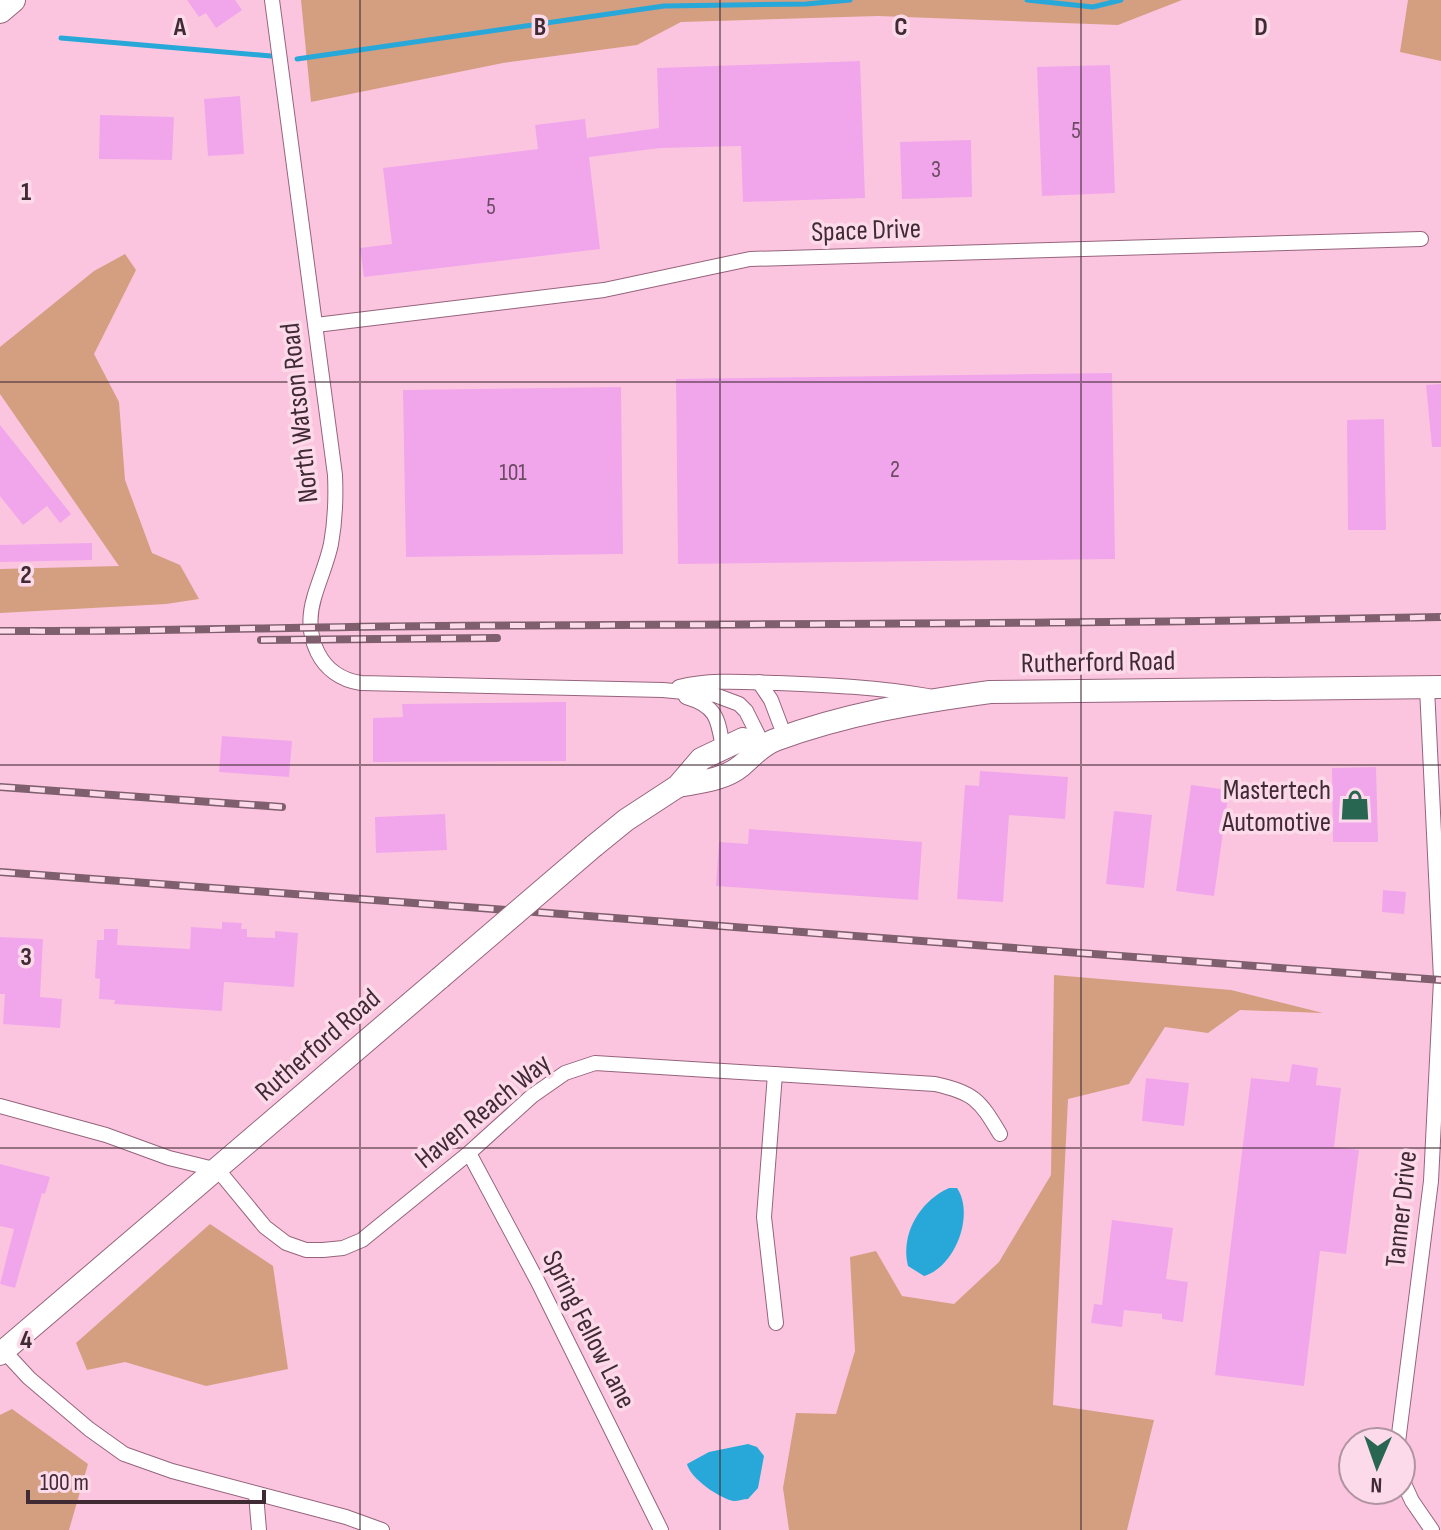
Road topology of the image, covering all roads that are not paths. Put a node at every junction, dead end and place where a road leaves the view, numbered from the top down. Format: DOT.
graph roads {
  1 [pos="13,0"];
  2 [pos="272,0"];
  3 [pos="0,11"];
  4 [pos="1421,239"];
  5 [pos="316,325"];
  6 [pos="759,682"];
  7 [pos="1434,688"];
  8 [pos="663,690"];
  9 [pos="944,698"];
  10 [pos="785,737"];
  11 [pos="763,745"];
  12 [pos="723,748"];
  13 [pos="678,786"];
  14 [pos="1441,980"];
  15 [pos="775,1074"];
  16 [pos="0,1106"];
  17 [pos="1000,1134"];
  18 [pos="469,1153"];
  19 [pos="218,1170"];
  20 [pos="776,1323"];
  21 [pos="2,1352"];
  22 [pos="1400,1426"];
  23 [pos="256,1494"];
  24 [pos="1415,1506"];
  25 [pos="259,1530"];
  26 [pos="382,1530"];
  27 [pos="661,1530"];
  28 [pos="1432,1530"];
  1 -- 3 [label="main road"];
  2 -- 5 [label="street, North Watson Road"];
  4 -- 5 [label="street, Space Drive"];
  5 -- 8 [label="street, North Watson Road"];
  6 -- 8 [label="street, North Watson Road"];
  6 -- 9 [label="street, North Watson Road"];
  6 -- 10 [label="street"];
  7 -- 9 [label="street, Rutherford Road"];
  7 -- 14 [label="street, Tanner Drive"];
  8 -- 11 [label="street, North Watson Road"];
  8 -- 12 [label="street, North Watson Road"];
  9 -- 10 [label="street, Rutherford Road"];
  10 -- 11 [label="street, Rutherford Road"];
  11 -- 12 [label="street, Rutherford Road"];
  11 -- 13 [label="street, Rutherford Road"];
  12 -- 13 [label="street, Rutherford Road"];
  13 -- 19 [label="street, Rutherford Road, bridge"];
  14 -- 22 [label="street, Tanner Drive"];
  15 -- 17 [label="street, Haven Reach Way"];
  15 -- 18 [label="street, Haven Reach Way"];
  15 -- 20 [label="street"];
  16 -- 19 [label="street"];
  18 -- 19 [label="street, Haven Reach Way"];
  18 -- 27 [label="street, Spring Fellow Lane"];
  19 -- 21 [label="street, Rutherford Road"];
  21 -- 23 [label="street"];
  23 -- 25 [label="street"];
  23 -- 26 [label="street"];
  24 -- 28 [label="street"];
}
